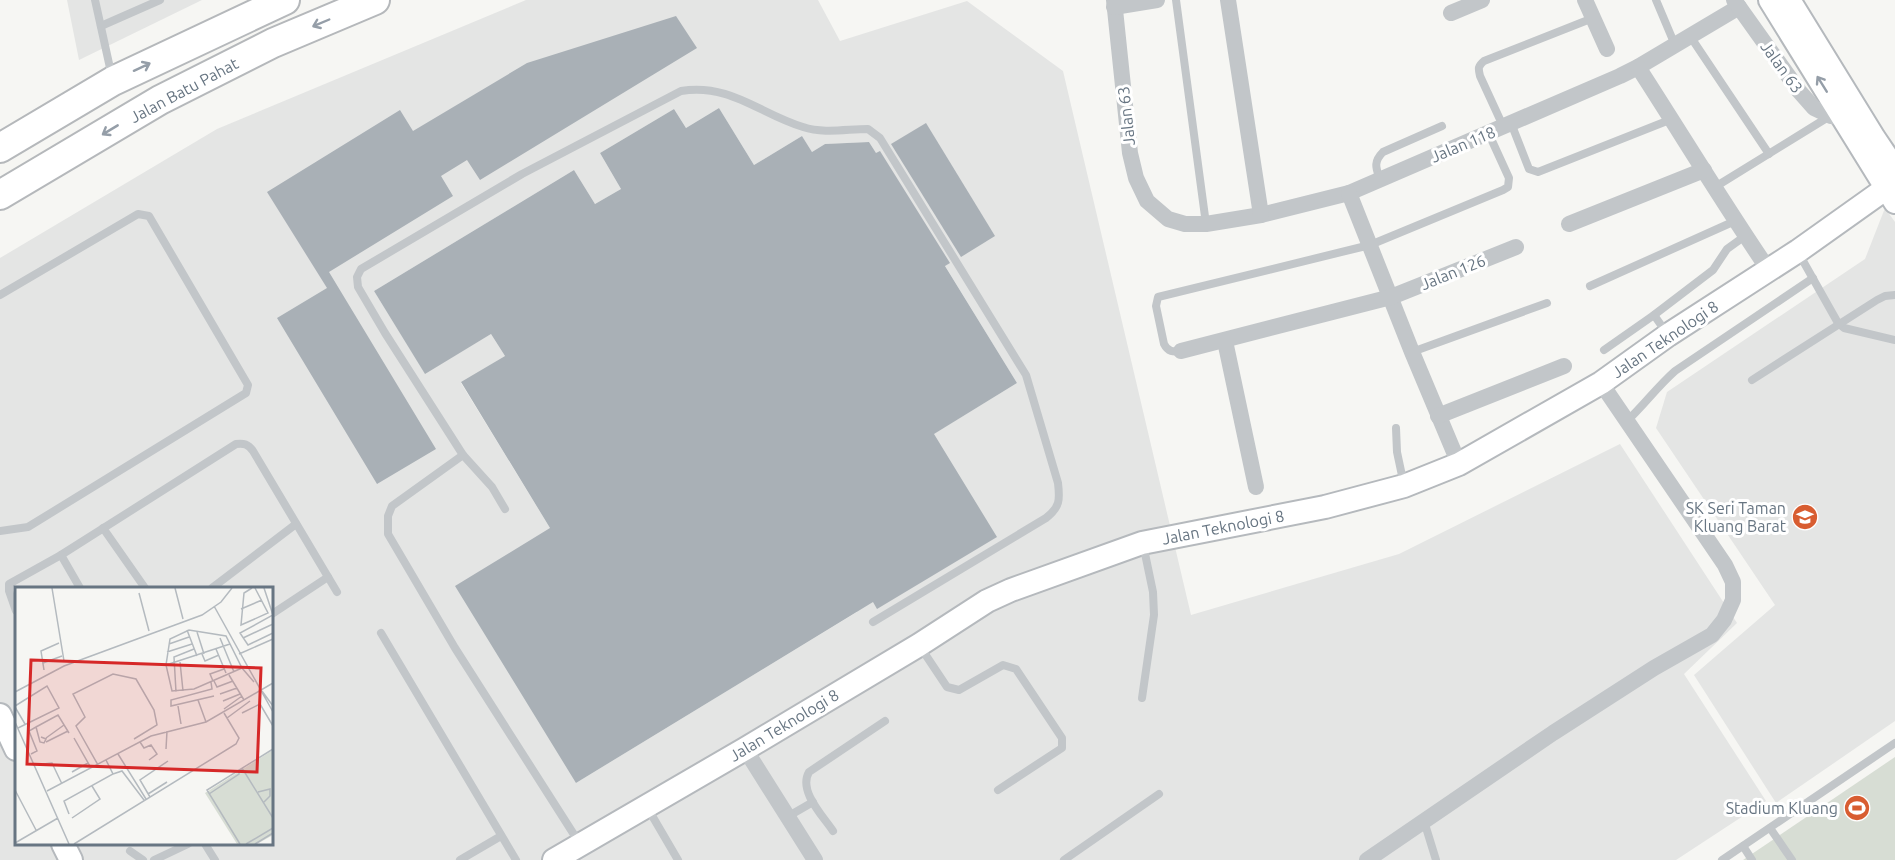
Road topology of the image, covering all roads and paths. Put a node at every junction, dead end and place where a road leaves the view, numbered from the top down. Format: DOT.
graph roads {
  1 [pos="95,0"];
  2 [pos="160,0"];
  3 [pos="375,0"];
  4 [pos="1157,0"];
  5 [pos="1176,0"];
  6 [pos="1228,0"];
  7 [pos="1482,0"];
  8 [pos="1585,0"];
  9 [pos="1656,0"];
  10 [pos="1770,0"];
  11 [pos="1789,0"];
  12 [pos="278,1"];
  13 [pos="1736,3"];
  14 [pos="1114,4"];
  15 [pos="1451,13"];
  16 [pos="1593,18"];
  17 [pos="101,26"];
  18 [pos="1690,36"];
  19 [pos="1676,45"];
  20 [pos="1607,49"];
  21 [pos="1638,68"];
  22 [pos="113,81"];
  23 [pos="1836,117"];
  24 [pos="1672,119"];
  25 [pos="1442,126"];
  26 [pos="1501,127"];
  27 [pos="0,148"];
  28 [pos="1769,154"];
  29 [pos="1704,170"];
  30 [pos="1380,180"];
  31 [pos="1893,185"];
  32 [pos="1715,187"];
  33 [pos="1349,193"];
  34 [pos="0,195"];
  35 [pos="1262,215"];
  36 [pos="1168,219"];
  37 [pos="1735,221"];
  38 [pos="1206,224"];
  39 [pos="1569,224"];
  40 [pos="1745,236"];
  41 [pos="1370,244"];
  42 [pos="1516,247"];
  43 [pos="1798,251"];
  44 [pos="1768,269"];
  45 [pos="1813,278"];
  46 [pos="1590,286"];
  47 [pos="0,295"];
  48 [pos="1895,295"];
  49 [pos="1391,297"];
  50 [pos="1547,303"];
  51 [pos="1654,315"];
  52 [pos="1838,323"];
  53 [pos="1668,335"];
  54 [pos="1225,340"];
  55 [pos="1895,340"];
  56 [pos="1604,350"];
  57 [pos="1181,351"];
  58 [pos="1412,352"];
  59 [pos="1564,366"];
  60 [pos="1752,380"];
  61 [pos="1601,383"];
  62 [pos="1438,416"];
  63 [pos="1627,421"];
  64 [pos="1396,428"];
  65 [pos="463,456"];
  66 [pos="1459,464"];
  67 [pos="1404,486"];
  68 [pos="1256,488"];
  69 [pos="505,509"];
  70 [pos="296,524"];
  71 [pos="103,528"];
  72 [pos="0,531"];
  73 [pos="1142,543"];
  74 [pos="61,555"];
  75 [pos="328,577"];
  76 [pos="79,587"];
  77 [pos="144,587"];
  78 [pos="213,587"];
  79 [pos="337,592"];
  80 [pos="15,608"];
  81 [pos="273,613"];
  82 [pos="873,622"];
  83 [pos="381,633"];
  84 [pos="919,645"];
  85 [pos="1142,698"];
  86 [pos="0,715"];
  87 [pos="885,721"];
  88 [pos="1895,744"];
  89 [pos="15,747"];
  90 [pos="745,749"];
  91 [pos="998,790"];
  92 [pos="1159,794"];
  93 [pos="813,802"];
  94 [pos="647,807"];
  95 [pos="788,817"];
  96 [pos="1424,821"];
  97 [pos="1770,828"];
  98 [pos="833,831"];
  99 [pos="501,836"];
  100 [pos="581,844"];
  101 [pos="64,845"];
  102 [pos="184,845"];
  103 [pos="206,845"];
  104 [pos="1743,846"];
  105 [pos="130,851"];
  106 [pos="71,860"];
  107 [pos="143,860"];
  108 [pos="154,860"];
  109 [pos="215,860"];
  110 [pos="460,860"];
  111 [pos="516,860"];
  112 [pos="554,860"];
  113 [pos="678,860"];
  114 [pos="815,860"];
  115 [pos="1064,860"];
  116 [pos="1367,860"];
  117 [pos="1436,860"];
  118 [pos="1722,860"];
  119 [pos="1752,860"];
  120 [pos="1792,860"];
  1 -- 17 [label="lane"];
  2 -- 17 [label="lane"];
  3 -- 34 [label="highway, Jalan Batu Pahat, one-way"];
  4 -- 14 [label="street"];
  5 -- 38 [label="lane"];
  6 -- 35 [label="street"];
  7 -- 15 [label="street"];
  8 -- 16 [label="street"];
  9 -- 19 [label="lane"];
  23 -- 10 [label="street, one-way"];
  11 -- 31 [label="street"];
  22 -- 12 [label="highway, one-way"];
  13 -- 18 [label="street, Jalan 118"];
  13 -- 23 [label="street, Jalan 63"];
  14 -- 36 [label="street, Jalan 63"];
  16 -- 20 [label="street"];
  16 -- 26 [label="lane"];
  17 -- 22 [label="lane"];
  18 -- 19 [label="street, Jalan 118"];
  18 -- 28 [label="lane"];
  19 -- 21 [label="street, Jalan 118"];
  21 -- 24 [label="street"];
  21 -- 26 [label="street, Jalan 118"];
  22 -- 27 [label="highway"];
  23 -- 28 [label="lane"];
  23 -- 31 [label="street"];
  24 -- 26 [label="lane"];
  24 -- 29 [label="street"];
  25 -- 30 [label="lane"];
  26 -- 30 [label="street, Jalan 118"];
  26 -- 41 [label="lane"];
  28 -- 32 [label="lane"];
  29 -- 32 [label="street"];
  29 -- 39 [label="street"];
  30 -- 33 [label="street, Jalan 118"];
  31 -- 43 [label="street, Jalan Teknologi 8"];
  32 -- 37 [label="street"];
  33 -- 35 [label="street, Jalan 118"];
  33 -- 41 [label="street"];
  35 -- 38 [label="street, Jalan 118"];
  36 -- 38 [label="street, Jalan 118"];
  37 -- 40 [label="street"];
  37 -- 46 [label="lane"];
  40 -- 44 [label="street"];
  40 -- 51 [label="lane"];
  41 -- 49 [label="street"];
  41 -- 57 [label="lane"];
  42 -- 49 [label="street, Jalan 126"];
  43 -- 44 [label="street, Jalan Teknologi 8"];
  43 -- 45 [label="lane"];
  44 -- 53 [label="street, Jalan Teknologi 8"];
  45 -- 52 [label="lane"];
  45 -- 63 [label="lane"];
  47 -- 72 [label="lane"];
  48 -- 52 [label="lane"];
  49 -- 54 [label="street, Jalan 126"];
  49 -- 58 [label="street"];
  50 -- 58 [label="lane"];
  51 -- 53 [label="lane"];
  51 -- 56 [label="lane"];
  52 -- 55 [label="lane"];
  52 -- 60 [label="lane"];
  53 -- 61 [label="street, Jalan Teknologi 8"];
  54 -- 57 [label="street, Jalan 126"];
  54 -- 68 [label="street"];
  58 -- 62 [label="street"];
  59 -- 62 [label="street"];
  61 -- 63 [label="street"];
  61 -- 66 [label="street, Jalan Teknologi 8"];
  62 -- 66 [label="street"];
  63 -- 96 [label="street"];
  64 -- 67 [label="lane"];
  65 -- 69 [label="lane"];
  65 -- 82 [label="lane"];
  65 -- 100 [label="lane"];
  66 -- 67 [label="street, Jalan Teknologi 8"];
  67 -- 73 [label="street, Jalan Teknologi 8"];
  70 -- 71 [label="lane"];
  70 -- 75 [label="lane"];
  70 -- 78 [label="lane"];
  71 -- 74 [label="lane"];
  71 -- 77 [label="lane"];
  73 -- 84 [label="street, Jalan Teknologi 8"];
  73 -- 85 [label="lane"];
  74 -- 76 [label="lane"];
  74 -- 80 [label="lane"];
  75 -- 79 [label="lane"];
  75 -- 81 [label="lane"];
  83 -- 99 [label="lane"];
  84 -- 90 [label="street, Jalan Teknologi 8"];
  84 -- 91 [label="lane"];
  86 -- 89 [label="street"];
  87 -- 93 [label="lane"];
  88 -- 97 [label="lane"];
  90 -- 94 [label="street, Jalan Teknologi 8"];
  90 -- 95 [label="street"];
  92 -- 115 [label="lane"];
  93 -- 95 [label="lane"];
  93 -- 98 [label="lane"];
  94 -- 100 [label="street, Jalan Teknologi 8"];
  94 -- 113 [label="lane"];
  95 -- 114 [label="street"];
  96 -- 116 [label="street"];
  96 -- 117 [label="lane"];
  97 -- 104 [label="lane"];
  97 -- 120 [label="lane"];
  99 -- 110 [label="lane"];
  99 -- 111 [label="lane"];
  100 -- 112 [label="street, Jalan Teknologi 8"];
  101 -- 106 [label="street"];
  102 -- 108 [label="lane"];
  103 -- 109 [label="lane"];
  104 -- 118 [label="lane"];
  104 -- 119 [label="lane"];
  105 -- 107 [label="lane"];
}
